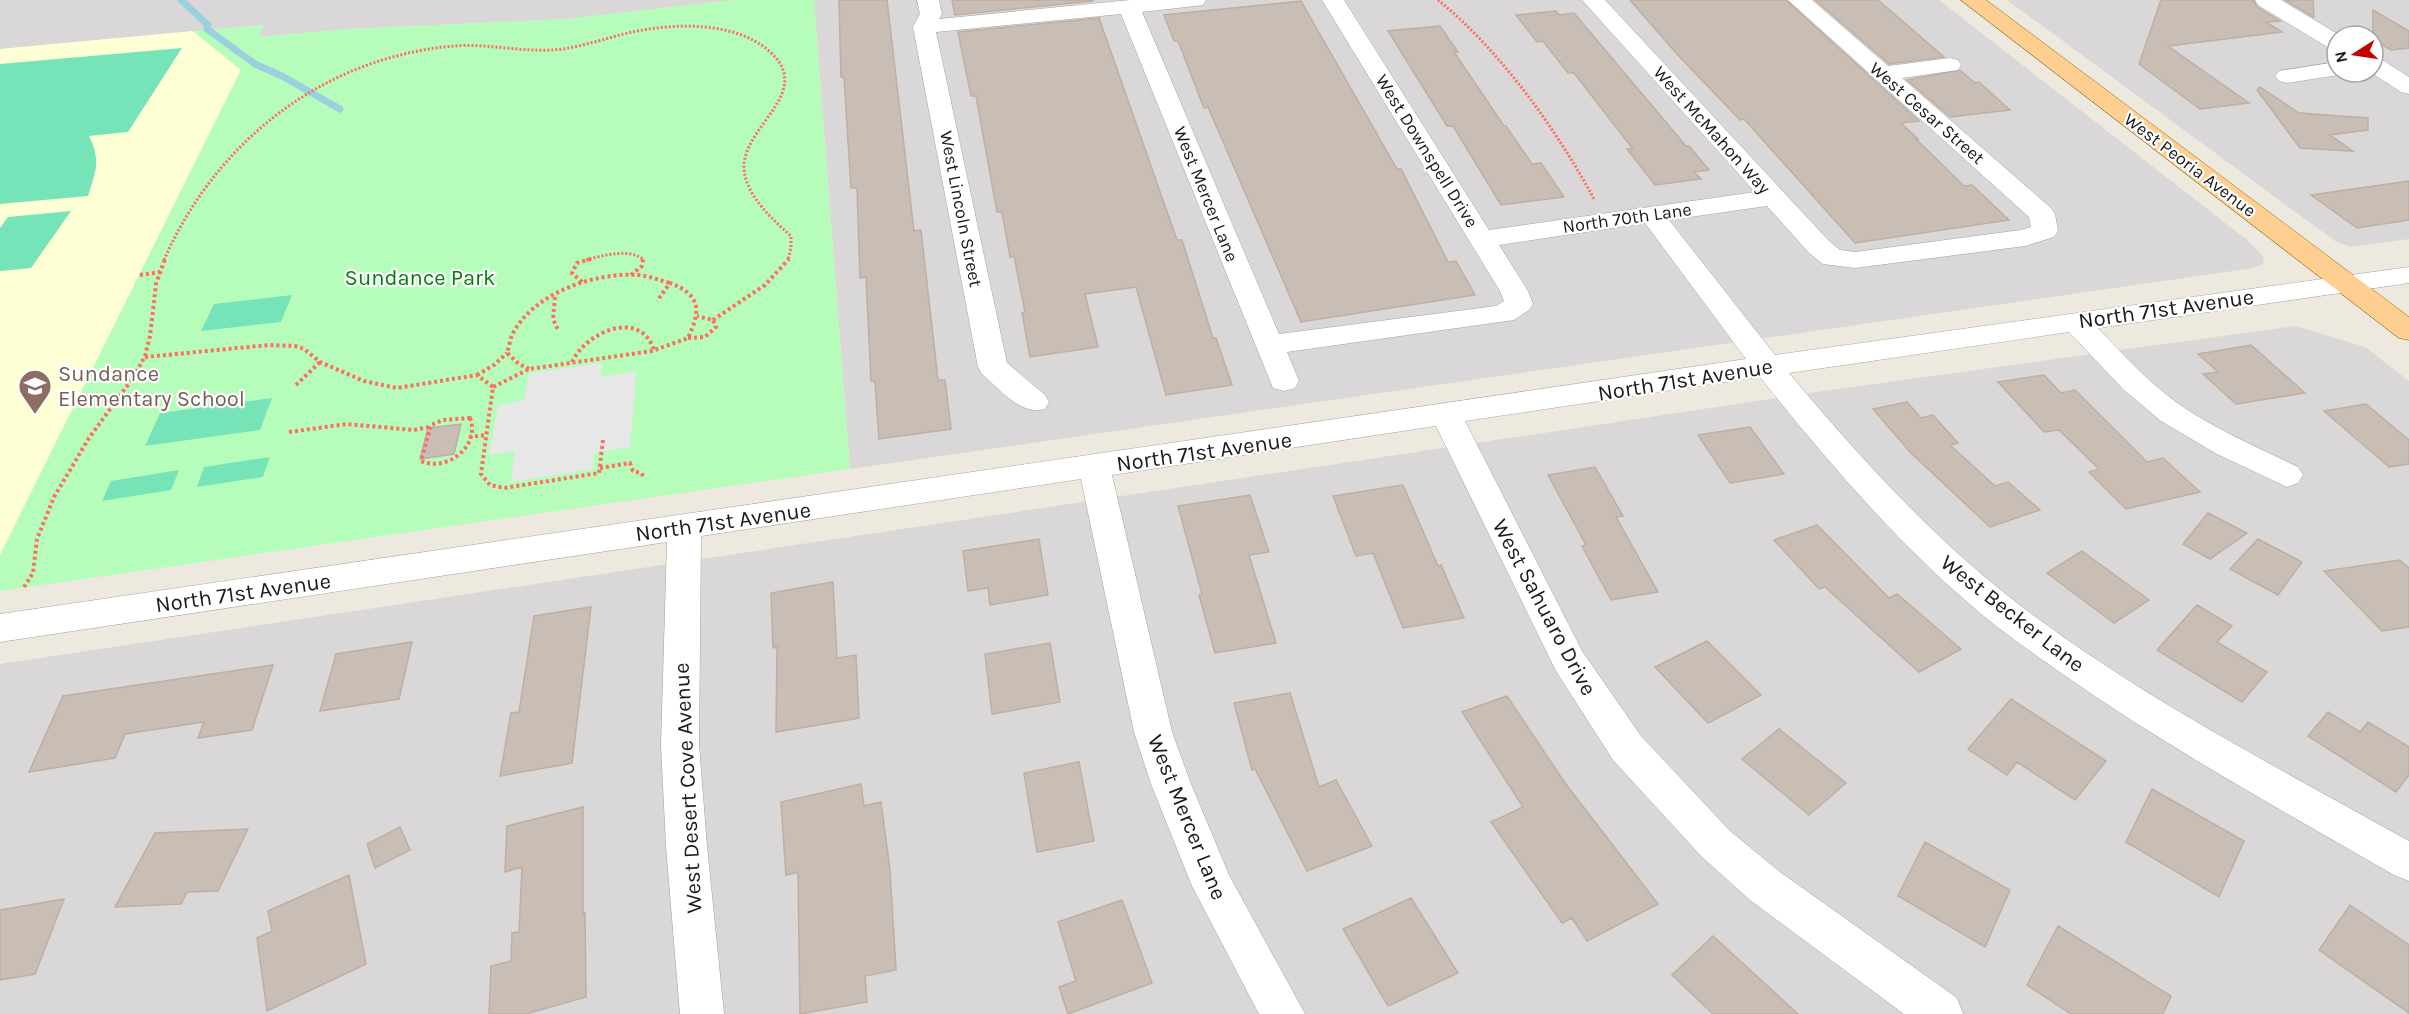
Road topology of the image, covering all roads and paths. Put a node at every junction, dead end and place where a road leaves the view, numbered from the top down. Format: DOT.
graph roads {
  1 [pos="928,0"];
  2 [pos="1195,0"];
  3 [pos="1333,0"];
  4 [pos="1438,0"];
  5 [pos="1593,0"];
  6 [pos="1799,0"];
  7 [pos="1972,0"];
  8 [pos="2266,0"];
  9 [pos="1129,7"];
  10 [pos="924,27"];
  11 [pos="2325,36"];
  12 [pos="1950,65"];
  13 [pos="2325,71"];
  14 [pos="2385,72"];
  15 [pos="1882,74"];
  16 [pos="2287,76"];
  17 [pos="2409,87"];
  18 [pos="1773,197"];
  19 [pos="1652,215"];
  20 [pos="1605,221"];
  21 [pos="1481,239"];
  22 [pos="1833,258"];
  23 [pos="159,272"];
  24 [pos="140,275"];
  25 [pos="631,275"];
  26 [pos="2408,276"];
  27 [pos="583,282"];
  28 [pos="670,283"];
  29 [pos="2347,284"];
  30 [pos="555,297"];
  31 [pos="657,301"];
  32 [pos="698,316"];
  33 [pos="713,320"];
  34 [pos="2074,321"];
  35 [pos="558,330"];
  36 [pos="2409,331"];
  37 [pos="688,338"];
  38 [pos="1269,345"];
  39 [pos="654,351"];
  40 [pos="507,353"];
  41 [pos="145,357"];
  42 [pos="320,362"];
  43 [pos="572,362"];
  44 [pos="1767,366"];
  45 [pos="529,369"];
  46 [pos="477,375"];
  47 [pos="1284,381"];
  48 [pos="296,385"];
  49 [pos="493,387"];
  50 [pos="1034,402"];
  51 [pos="1446,415"];
  52 [pos="430,427"];
  53 [pos="289,432"];
  54 [pos="487,435"];
  55 [pos="469,437"];
  56 [pos="603,440"];
  57 [pos="1094,467"];
  58 [pos="600,468"];
  59 [pos="2287,475"];
  60 [pos="644,477"];
  61 [pos="685,526"];
  62 [pos="24,587"];
  63 [pos="0,628"];
  64 [pos="2409,862"];
  65 [pos="702,1014"];
  66 [pos="1283,1014"];
  67 [pos="1941,1014"];
  1 -- 10 [label="street, West Lincoln Street"];
  2 -- 9 [label="street"];
  3 -- 21 [label="street, West Downspell Drive"];
  4 -- 20 [label="path"];
  5 -- 18 [label="street, West McMahon Way"];
  6 -- 15 [label="street, West Cesar Street"];
  7 -- 29 [label="main road, West Peoria Avenue"];
  8 -- 11 [label="street"];
  9 -- 10 [label="street"];
  9 -- 38 [label="street, West Mercer Lane"];
  10 -- 50 [label="street, West Lincoln Street"];
  12 -- 15 [label="street"];
  13 -- 16 [label="street"];
  14 -- 17 [label="street"];
  15 -- 22 [label="street, West Cesar Street"];
  18 -- 19 [label="street, North 70th Lane"];
  18 -- 22 [label="street, West McMahon Way"];
  19 -- 20 [label="street, North 70th Lane"];
  19 -- 44 [label="street, West Becker Lane"];
  20 -- 21 [label="street, North 70th Lane"];
  21 -- 38 [label="street, West Downspell Drive"];
  23 -- 24 [label="path"];
  23 -- 33 [label="path"];
  23 -- 41 [label="path"];
  25 -- 27 [label="path"];
  25 -- 27 [label="path"];
  25 -- 28 [label="path"];
  26 -- 29 [label="street, North 71st Avenue"];
  27 -- 30 [label="path"];
  28 -- 31 [label="path"];
  28 -- 32 [label="path"];
  29 -- 34 [label="street, North 71st Avenue"];
  29 -- 36 [label="main road, West Peoria Avenue"];
  30 -- 35 [label="path"];
  30 -- 40 [label="path"];
  32 -- 33 [label="path"];
  32 -- 37 [label="path"];
  33 -- 37 [label="path"];
  34 -- 44 [label="street, North 71st Avenue"];
  34 -- 59 [label="street"];
  37 -- 39 [label="path"];
  38 -- 47 [label="street, West Mercer Lane"];
  39 -- 43 [label="path"];
  39 -- 43 [label="path"];
  40 -- 45 [label="path"];
  40 -- 46 [label="path"];
  41 -- 42 [label="path"];
  41 -- 62 [label="path"];
  42 -- 46 [label="path"];
  42 -- 48 [label="path"];
  43 -- 45 [label="path"];
  44 -- 51 [label="street, North 71st Avenue"];
  44 -- 64 [label="street, West Becker Lane"];
  45 -- 49 [label="path"];
  46 -- 49 [label="path"];
  49 -- 54 [label="path"];
  51 -- 57 [label="street, North 71st Avenue"];
  51 -- 67 [label="street, West Sahuaro Drive"];
  52 -- 53 [label="path"];
  52 -- 55 [label="path"];
  52 -- 55 [label="path"];
  54 -- 55 [label="path"];
  54 -- 58 [label="path"];
  56 -- 58 [label="path"];
  57 -- 61 [label="street, North 71st Avenue"];
  57 -- 66 [label="street, West Mercer Lane"];
  58 -- 60 [label="path"];
  61 -- 63 [label="street, North 71st Avenue"];
  61 -- 65 [label="street, West Desert Cove Avenue"];
}
